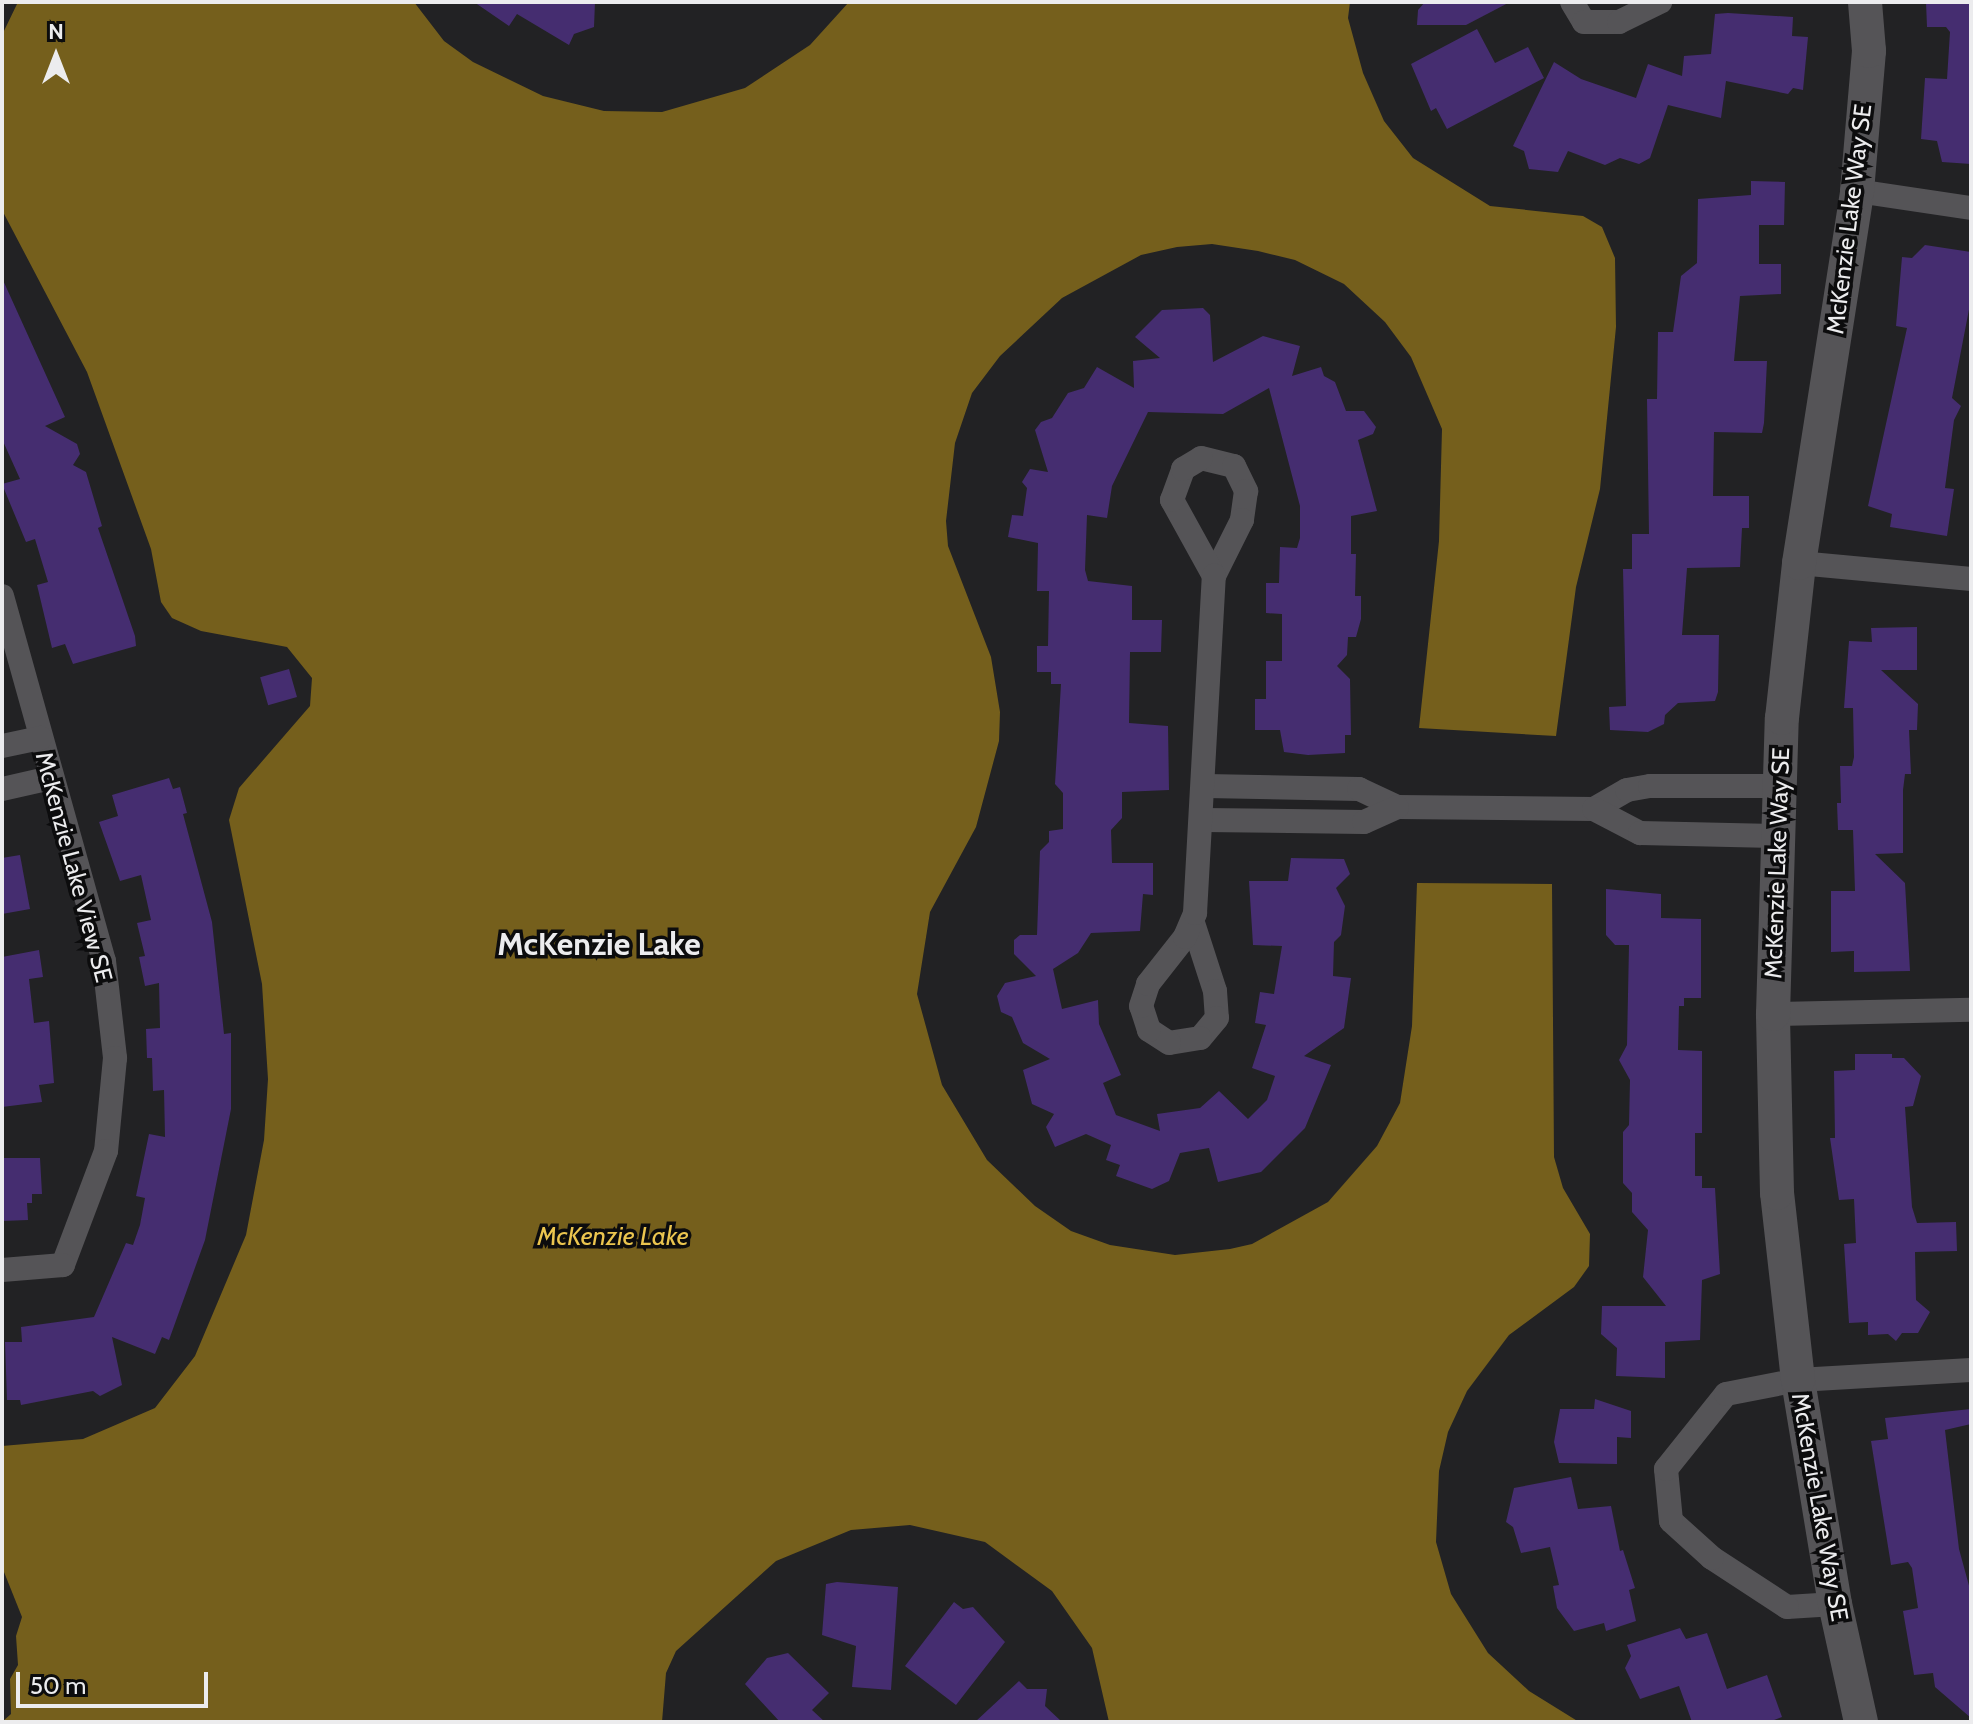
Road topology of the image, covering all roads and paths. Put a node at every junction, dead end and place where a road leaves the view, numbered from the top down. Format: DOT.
graph roads {
  1 [pos="1572,2"];
  2 [pos="1660,2"];
  3 [pos="1865,2"];
  4 [pos="1857,191"];
  5 [pos="1971,208"];
  6 [pos="1799,563"];
  7 [pos="1214,576"];
  8 [pos="1971,579"];
  9 [pos="2,596"];
  10 [pos="40,738"];
  11 [pos="2,746"];
  12 [pos="51,778"];
  13 [pos="1206,786"];
  14 [pos="1777,786"];
  15 [pos="2,789"];
  16 [pos="1397,807"];
  17 [pos="1594,809"];
  18 [pos="1204,820"];
  19 [pos="1775,836"];
  20 [pos="1193,923"];
  21 [pos="1971,1010"];
  22 [pos="1773,1014"];
  23 [pos="2,1270"];
  24 [pos="1971,1370"];
  25 [pos="1798,1380"];
  26 [pos="1835,1604"];
  27 [pos="1861,1722"];
  1 -- 2 [label="street"];
  3 -- 4 [label="street, McKenzie Lake Way SE"];
  4 -- 5 [label="street"];
  4 -- 6 [label="street, McKenzie Lake Way SE"];
  6 -- 8 [label="street"];
  6 -- 14 [label="street, McKenzie Lake Way SE"];
  7 -- 13 [label="street"];
  9 -- 10 [label="street, McKenzie Lake View SE"];
  10 -- 11 [label="street"];
  10 -- 12 [label="street, McKenzie Lake View SE"];
  12 -- 15 [label="street"];
  12 -- 23 [label="street, McKenzie Lake View SE"];
  13 -- 16 [label="street"];
  13 -- 18 [label="street"];
  14 -- 17 [label="street"];
  14 -- 19 [label="street, McKenzie Lake Way SE"];
  16 -- 17 [label="street"];
  16 -- 18 [label="street"];
  17 -- 19 [label="street"];
  18 -- 20 [label="street"];
  19 -- 22 [label="street, McKenzie Lake Way SE"];
  20 -- 20 [label="street"];
  21 -- 22 [label="street"];
  22 -- 25 [label="street, McKenzie Lake Way SE"];
  24 -- 25 [label="street"];
  25 -- 26 [label="street, McKenzie Lake Way SE"];
  25 -- 26 [label="street"];
  26 -- 27 [label="street, McKenzie Lake Way SE"];
}
